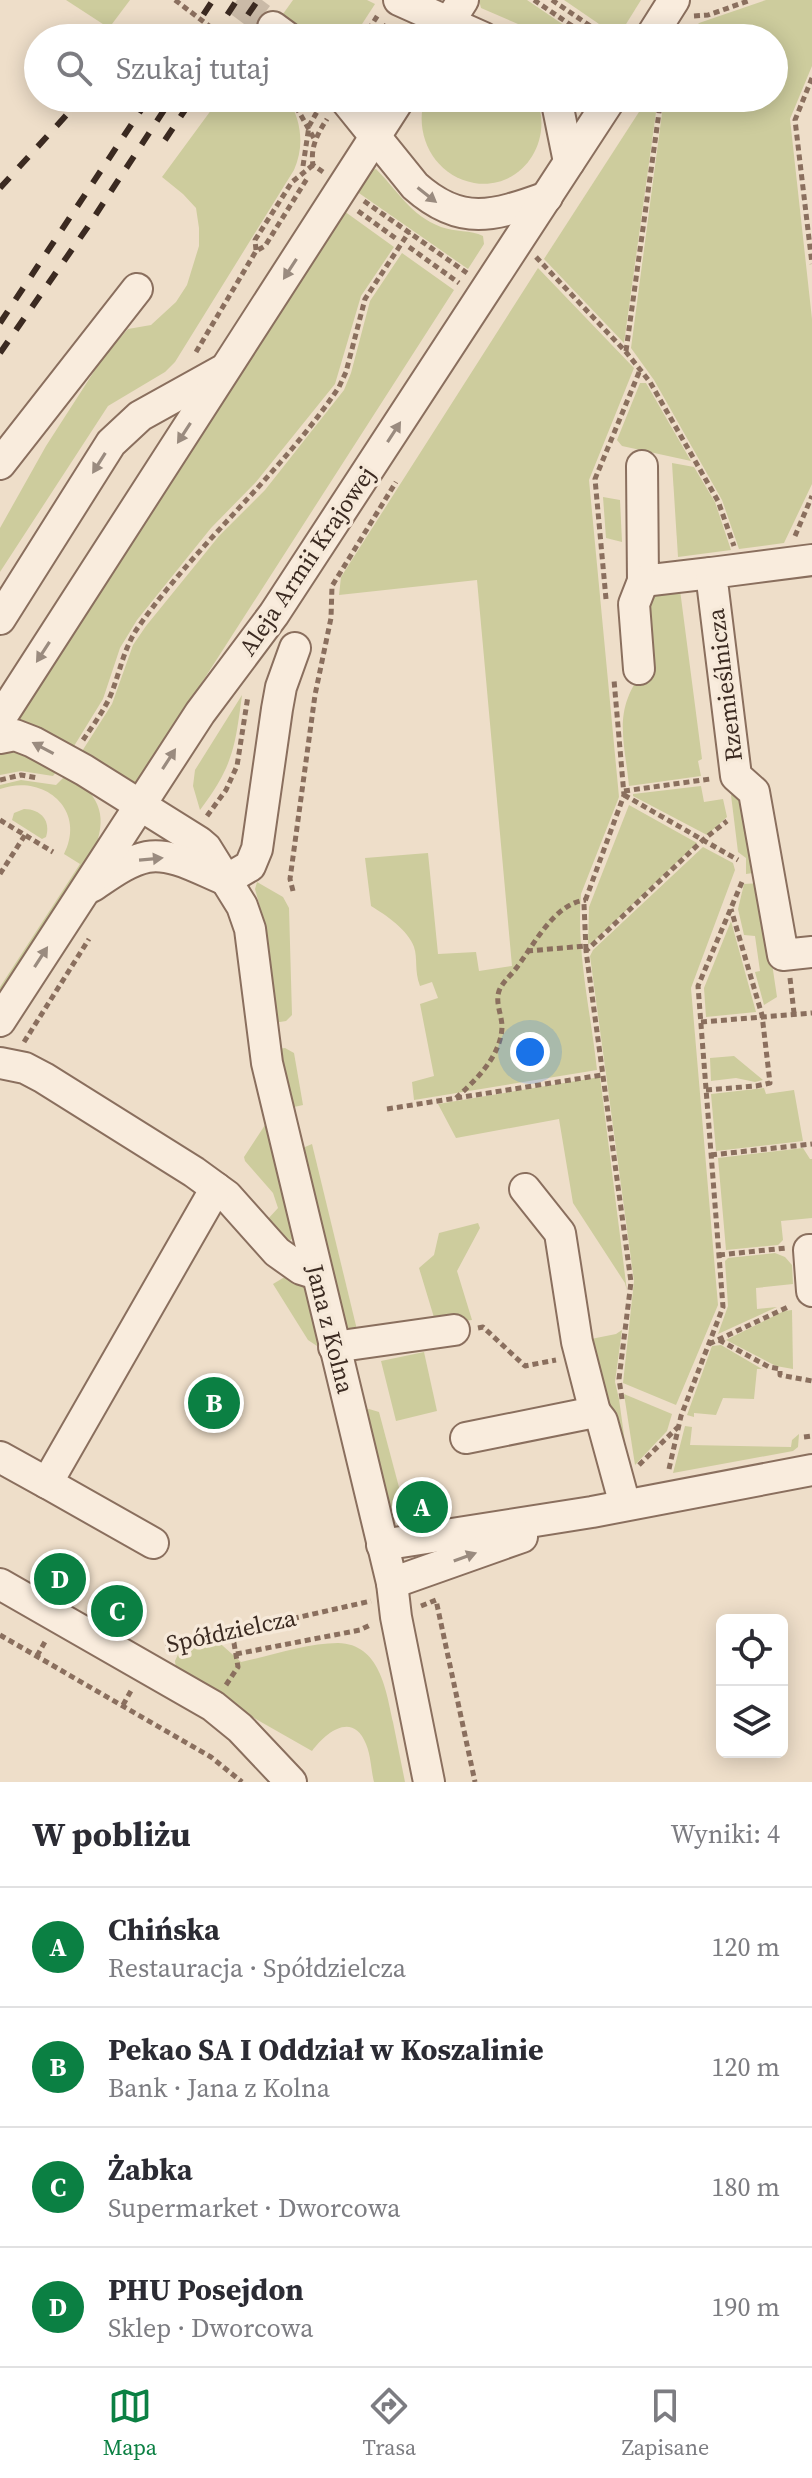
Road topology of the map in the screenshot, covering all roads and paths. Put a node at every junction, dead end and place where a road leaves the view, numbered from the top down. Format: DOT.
graph roads {
  1 [pos="175,0"];
  2 [pos="534,0"];
  3 [pos="552,0"];
  4 [pos="751,0"];
  5 [pos="391,4"];
  6 [pos="682,8"];
  7 [pos="450,20"];
  8 [pos="207,24"];
  9 [pos="375,24"];
  10 [pos="569,24"];
  11 [pos="587,24"];
  12 [pos="665,24"];
  13 [pos="812,78"];
  14 [pos="299,112"];
  15 [pos="323,112"];
  16 [pos="342,112"];
  17 [pos="391,112"];
  18 [pos="559,112"];
  19 [pos="602,112"];
  20 [pos="659,112"];
  21 [pos="323,126"];
  22 [pos="308,128"];
  23 [pos="375,137"];
  24 [pos="315,140"];
  25 [pos="569,162"];
  26 [pos="303,166"];
  27 [pos="310,177"];
  28 [pos="354,194"];
  29 [pos="547,197"];
  30 [pos="348,204"];
  31 [pos="810,224"];
  32 [pos="409,232"];
  33 [pos="398,240"];
  34 [pos="409,247"];
  35 [pos="532,254"];
  36 [pos="812,264"];
  37 [pos="466,272"];
  38 [pos="459,283"];
  39 [pos="137,289"];
  40 [pos="626,352"];
  41 [pos="226,368"];
  42 [pos="0,464"];
  43 [pos="642,466"];
  44 [pos="812,496"];
  45 [pos="801,554"];
  46 [pos="737,555"];
  47 [pos="342,567"];
  48 [pos="711,573"];
  49 [pos="643,581"];
  50 [pos="0,619"];
  51 [pos="295,648"];
  52 [pos="639,669"];
  53 [pos="0,719"];
  54 [pos="0,738"];
  55 [pos="83,756"];
  56 [pos="736,776"];
  57 [pos="0,780"];
  58 [pos="47,780"];
  59 [pos="139,804"];
  60 [pos="729,813"];
  61 [pos="0,820"];
  62 [pos="727,821"];
  63 [pos="731,834"];
  64 [pos="25,835"];
  65 [pos="703,840"];
  66 [pos="735,847"];
  67 [pos="53,852"];
  68 [pos="738,860"];
  69 [pos="741,869"];
  70 [pos="0,874"];
  71 [pos="744,878"];
  72 [pos="226,880"];
  73 [pos="293,891"];
  74 [pos="82,893"];
  75 [pos="586,900"];
  76 [pos="731,908"];
  77 [pos="91,936"];
  78 [pos="586,946"];
  79 [pos="527,951"];
  80 [pos="812,952"];
  81 [pos="792,997"];
  82 [pos="794,1013"];
  83 [pos="812,1013"];
  84 [pos="761,1017"];
  85 [pos="0,1021"];
  86 [pos="701,1022"];
  87 [pos="24,1043"];
  88 [pos="0,1063"];
  89 [pos="602,1075"];
  90 [pos="706,1090"];
  91 [pos="456,1098"];
  92 [pos="387,1109"];
  93 [pos="812,1144"];
  94 [pos="711,1155"];
  95 [pos="216,1188"];
  96 [pos="525,1189"];
  97 [pos="811,1250"];
  98 [pos="719,1255"];
  99 [pos="317,1274"];
  100 [pos="806,1298"];
  101 [pos="454,1330"];
  102 [pos="718,1340"];
  103 [pos="709,1345"];
  104 [pos="334,1347"];
  105 [pos="581,1355"];
  106 [pos="812,1381"];
  107 [pos="609,1411"];
  108 [pos="679,1426"];
  109 [pos="812,1436"];
  110 [pos="804,1437"];
  111 [pos="466,1438"];
  112 [pos="631,1456"];
  113 [pos="0,1457"];
  114 [pos="812,1470"];
  115 [pos="667,1478"];
  116 [pos="47,1483"];
  117 [pos="625,1505"];
  118 [pos="592,1512"];
  119 [pos="153,1543"];
  120 [pos="382,1545"];
  121 [pos="0,1584"];
  122 [pos="384,1606"];
  123 [pos="227,1633"];
  124 [pos="0,1635"];
  125 [pos="236,1654"];
  126 [pos="144,1666"];
  127 [pos="123,1705"];
  128 [pos="213,1706"];
  129 [pos="242,1782"];
  130 [pos="291,1782"];
  131 [pos="429,1782"];
  132 [pos="475,1782"];
  1 -- 8 [label="path"];
  2 -- 10 [label="path"];
  3 -- 11 [label="path"];
  4 -- 6 [label="path"];
  5 -- 7 [label="street"];
  5 -- 9 [label="path"];
  6 -- 12 [label="street"];
  13 -- 31 [label="path"];
  14 -- 22 [label="path"];
  15 -- 22 [label="path"];
  16 -- 23 [label="street"];
  17 -- 23 [label="street"];
  18 -- 25 [label="street"];
  19 -- 25 [label="street, Aleja Armii Krajowej"];
  20 -- 40 [label="path"];
  21 -- 24 [label="path"];
  22 -- 24 [label="path"];
  22 -- 26 [label="path"];
  23 -- 29 [label="street, one-way"];
  23 -- 41 [label="street, one-way"];
  24 -- 27 [label="path"];
  25 -- 29 [label="street, Aleja Armii Krajowej"];
  28 -- 32 [label="path"];
  59 -- 29 [label="street, Aleja Armii Krajowej, one-way"];
  30 -- 33 [label="path"];
  31 -- 36 [label="path"];
  32 -- 37 [label="path"];
  32 -- 55 [label="path"];
  34 -- 38 [label="path"];
  35 -- 40 [label="path"];
  39 -- 42 [label="street"];
  40 -- 46 [label="path"];
  41 -- 50 [label="street, one-way"];
  41 -- 53 [label="street, one-way"];
  43 -- 49 [label="street"];
  44 -- 45 [label="path"];
  45 -- 48 [label="street, Rzemieślnicza"];
  47 -- 73 [label="path"];
  48 -- 49 [label="street"];
  48 -- 56 [label="street, Rzemieślnicza"];
  49 -- 52 [label="street"];
  51 -- 72 [label="street"];
  55 -- 54 [label="street, Jana z Kolna, one-way"];
  55 -- 59 [label="street, Jana z Kolna"];
  56 -- 65 [label="path"];
  56 -- 80 [label="street, Rzemieślnicza"];
  57 -- 58 [label="path"];
  59 -- 72 [label="street, Jana z Kolna"];
  59 -- 74 [label="street, Aleja Armii Krajowej"];
  60 -- 62 [label="path"];
  61 -- 64 [label="path"];
  62 -- 63 [label="path"];
  62 -- 65 [label="path"];
  64 -- 67 [label="path"];
  64 -- 70 [label="path"];
  65 -- 68 [label="path"];
  65 -- 89 [label="path"];
  66 -- 68 [label="path"];
  68 -- 69 [label="path"];
  71 -- 76 [label="path"];
  74 -- 72 [label="street, one-way"];
  72 -- 99 [label="street, Jana z Kolna"];
  85 -- 74 [label="street, Aleja Armii Krajowej, one-way"];
  75 -- 79 [label="path"];
  76 -- 84 [label="path"];
  76 -- 86 [label="path"];
  77 -- 87 [label="path"];
  78 -- 79 [label="path"];
  79 -- 91 [label="path"];
  81 -- 82 [label="path"];
  83 -- 84 [label="path"];
  84 -- 86 [label="path"];
  84 -- 90 [label="path"];
  86 -- 90 [label="path"];
  88 -- 95 [label="street"];
  89 -- 91 [label="path"];
  89 -- 107 [label="path"];
  90 -- 94 [label="path"];
  91 -- 92 [label="path"];
  93 -- 94 [label="path"];
  94 -- 98 [label="path"];
  95 -- 99 [label="street"];
  95 -- 116 [label="street"];
  96 -- 105 [label="street"];
  97 -- 98 [label="path"];
  97 -- 100 [label="street"];
  98 -- 103 [label="path"];
  99 -- 104 [label="street, Jana z Kolna"];
  100 -- 102 [label="path"];
  101 -- 104 [label="street"];
  101 -- 105 [label="path"];
  102 -- 103 [label="path"];
  102 -- 106 [label="path"];
  103 -- 108 [label="path"];
  104 -- 120 [label="street, Jana z Kolna"];
  105 -- 107 [label="street"];
  107 -- 111 [label="street"];
  107 -- 117 [label="street"];
  108 -- 112 [label="path"];
  108 -- 115 [label="path"];
  109 -- 110 [label="path"];
  113 -- 116 [label="street"];
  114 -- 117 [label="street"];
  116 -- 119 [label="street"];
  117 -- 118 [label="street"];
  118 -- 120 [label="street"];
  122 -- 118 [label="street, one-way"];
  120 -- 122 [label="street, Jana z Kolna"];
  121 -- 126 [label="street"];
  122 -- 123 [label="path, Spółdzielcza"];
  122 -- 125 [label="path"];
  122 -- 131 [label="street, Jana z Kolna"];
  122 -- 132 [label="path"];
  123 -- 125 [label="path"];
  123 -- 126 [label="path, Spółdzielcza"];
  124 -- 127 [label="path"];
  125 -- 128 [label="path"];
  126 -- 127 [label="path, Spółdzielcza"];
  126 -- 128 [label="street"];
  127 -- 129 [label="path"];
  128 -- 130 [label="street"];
}
